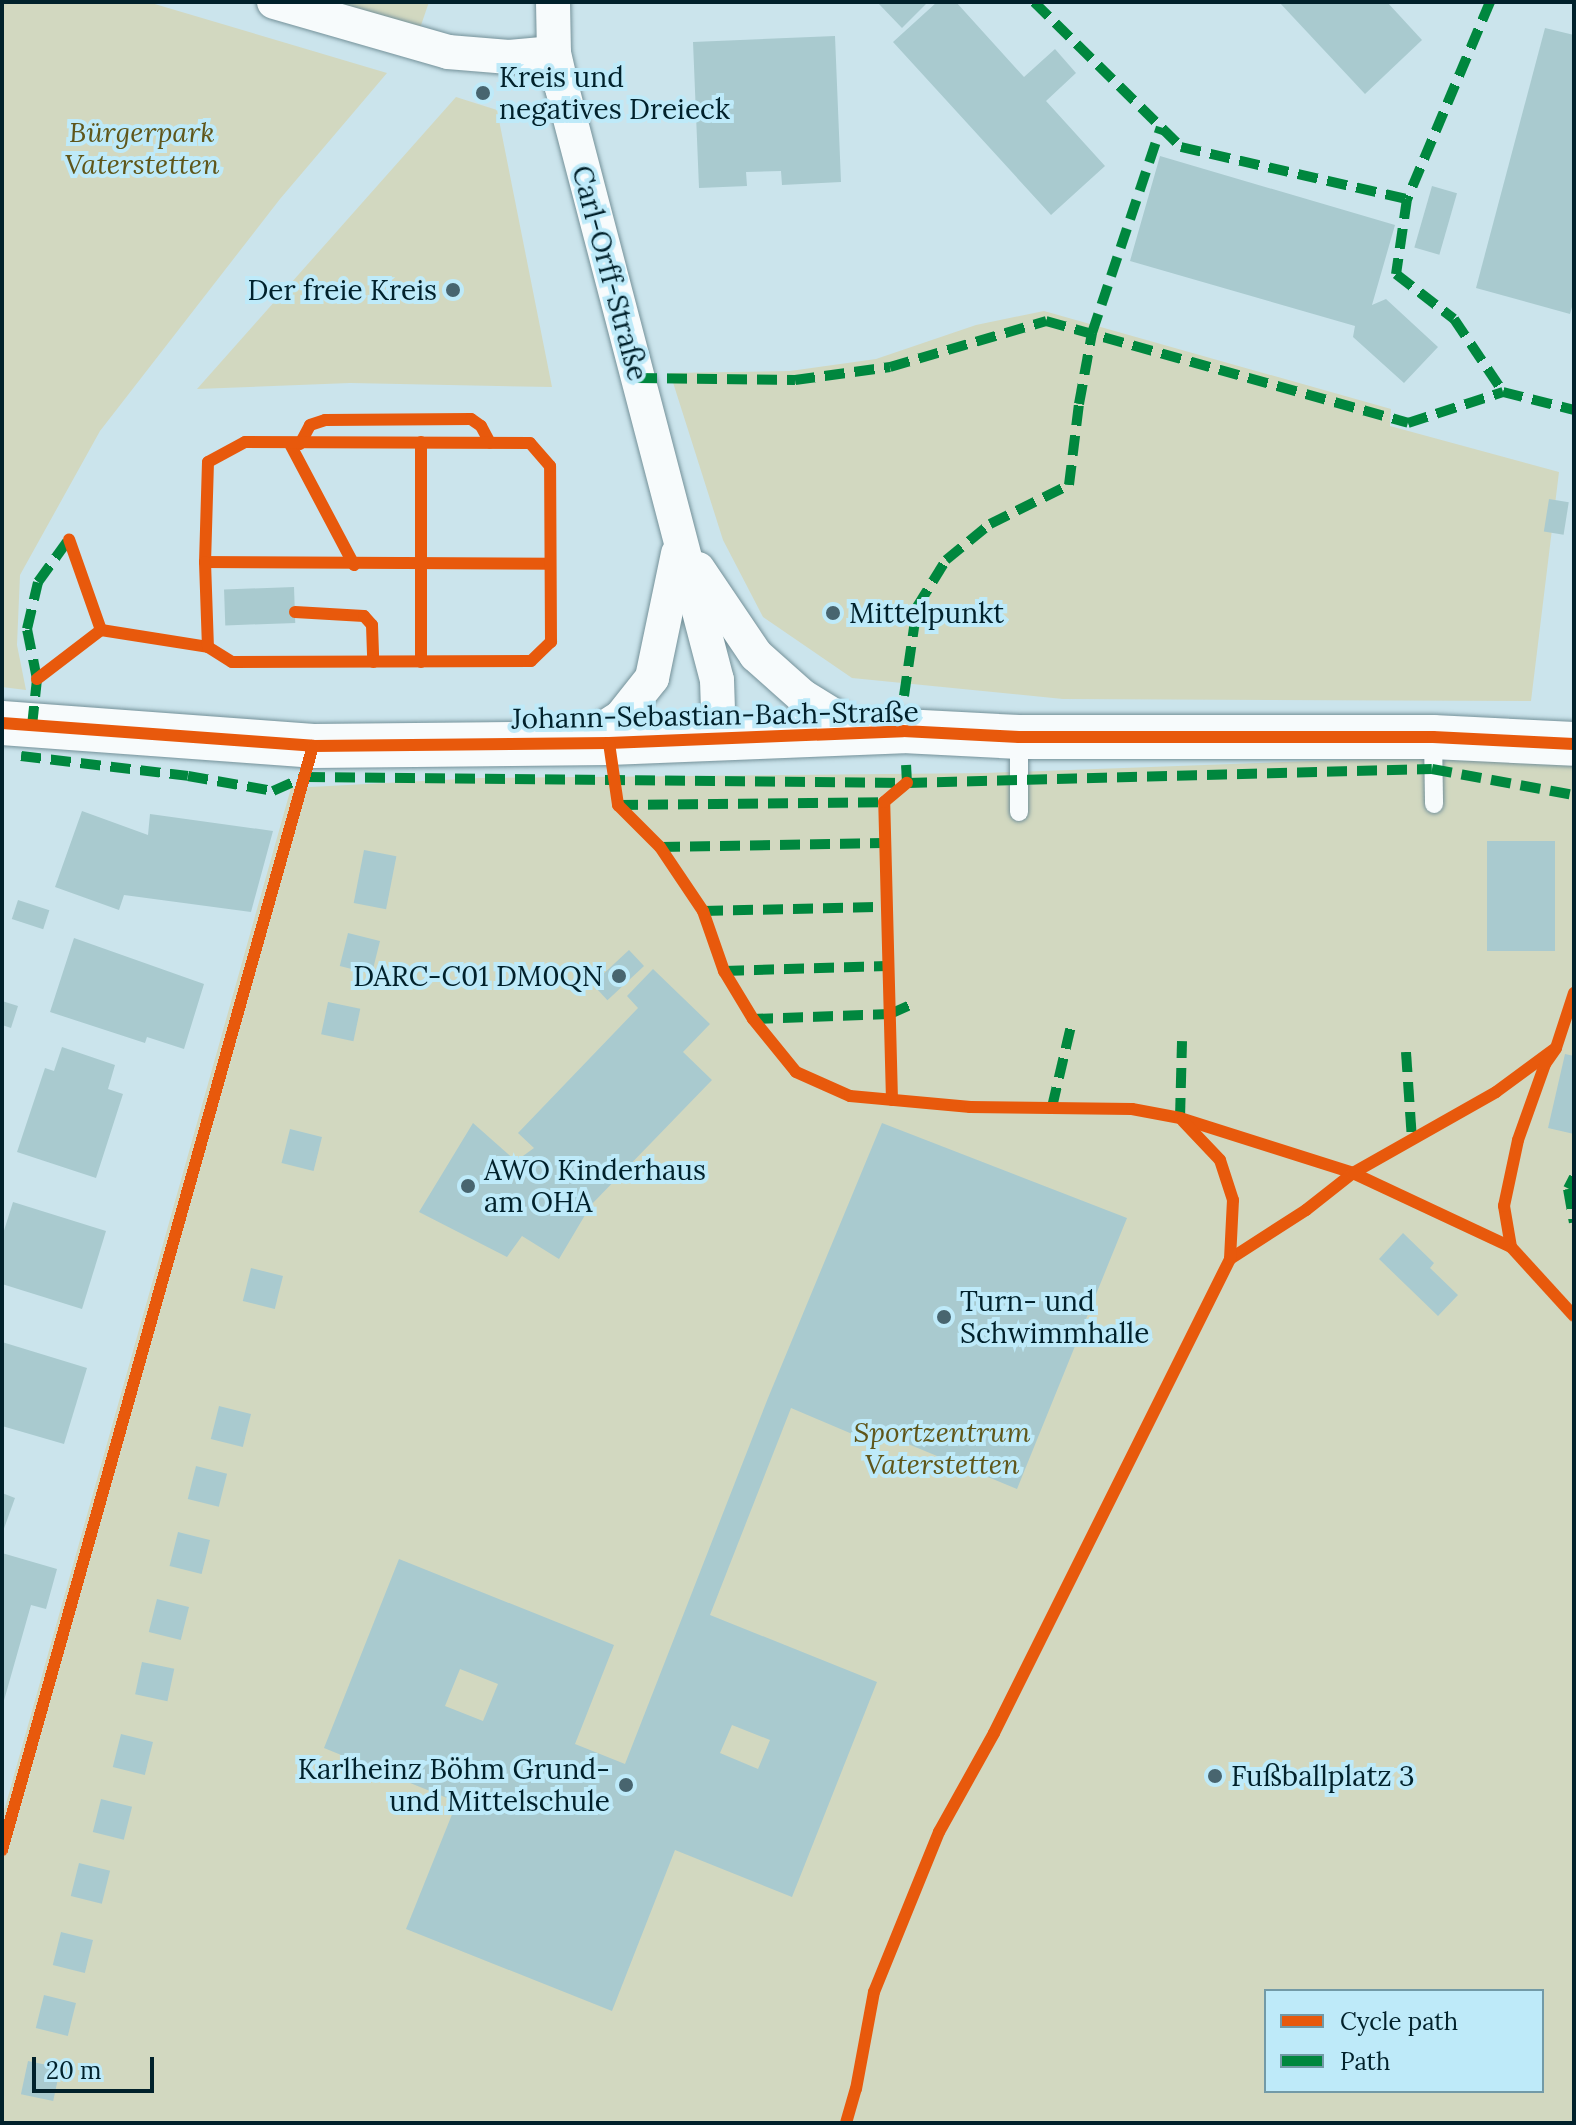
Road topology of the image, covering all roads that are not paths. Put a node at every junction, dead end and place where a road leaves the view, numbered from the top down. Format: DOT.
graph roads {
  1 [pos="274,2"];
  2 [pos="553,2"];
  3 [pos="554,53"];
  4 [pos="680,542"];
  5 [pos="2,723"];
  6 [pos="862,733"];
  7 [pos="1019,737"];
  8 [pos="1433,737"];
  9 [pos="719,739"];
  10 [pos="1573,740"];
  11 [pos="579,744"];
  12 [pos="1434,804"];
  13 [pos="1019,812"];
  1 -- 3 [label="street"];
  2 -- 3 [label="street, Carl-Orff-Straße"];
  3 -- 4 [label="street, Carl-Orff-Straße"];
  4 -- 6 [label="street, Carl-Orff-Straße"];
  4 -- 9 [label="street, Carl-Orff-Straße"];
  4 -- 11 [label="street, Carl-Orff-Straße"];
  5 -- 11 [label="street, Johann-Sebastian-Bach-Straße"];
  6 -- 7 [label="street, Johann-Sebastian-Bach-Straße"];
  6 -- 9 [label="street, Johann-Sebastian-Bach-Straße"];
  7 -- 8 [label="street, Johann-Sebastian-Bach-Straße"];
  7 -- 13 [label="lane"];
  8 -- 10 [label="street, Johann-Sebastian-Bach-Straße"];
  8 -- 12 [label="lane"];
  9 -- 11 [label="street, Johann-Sebastian-Bach-Straße"];
}
